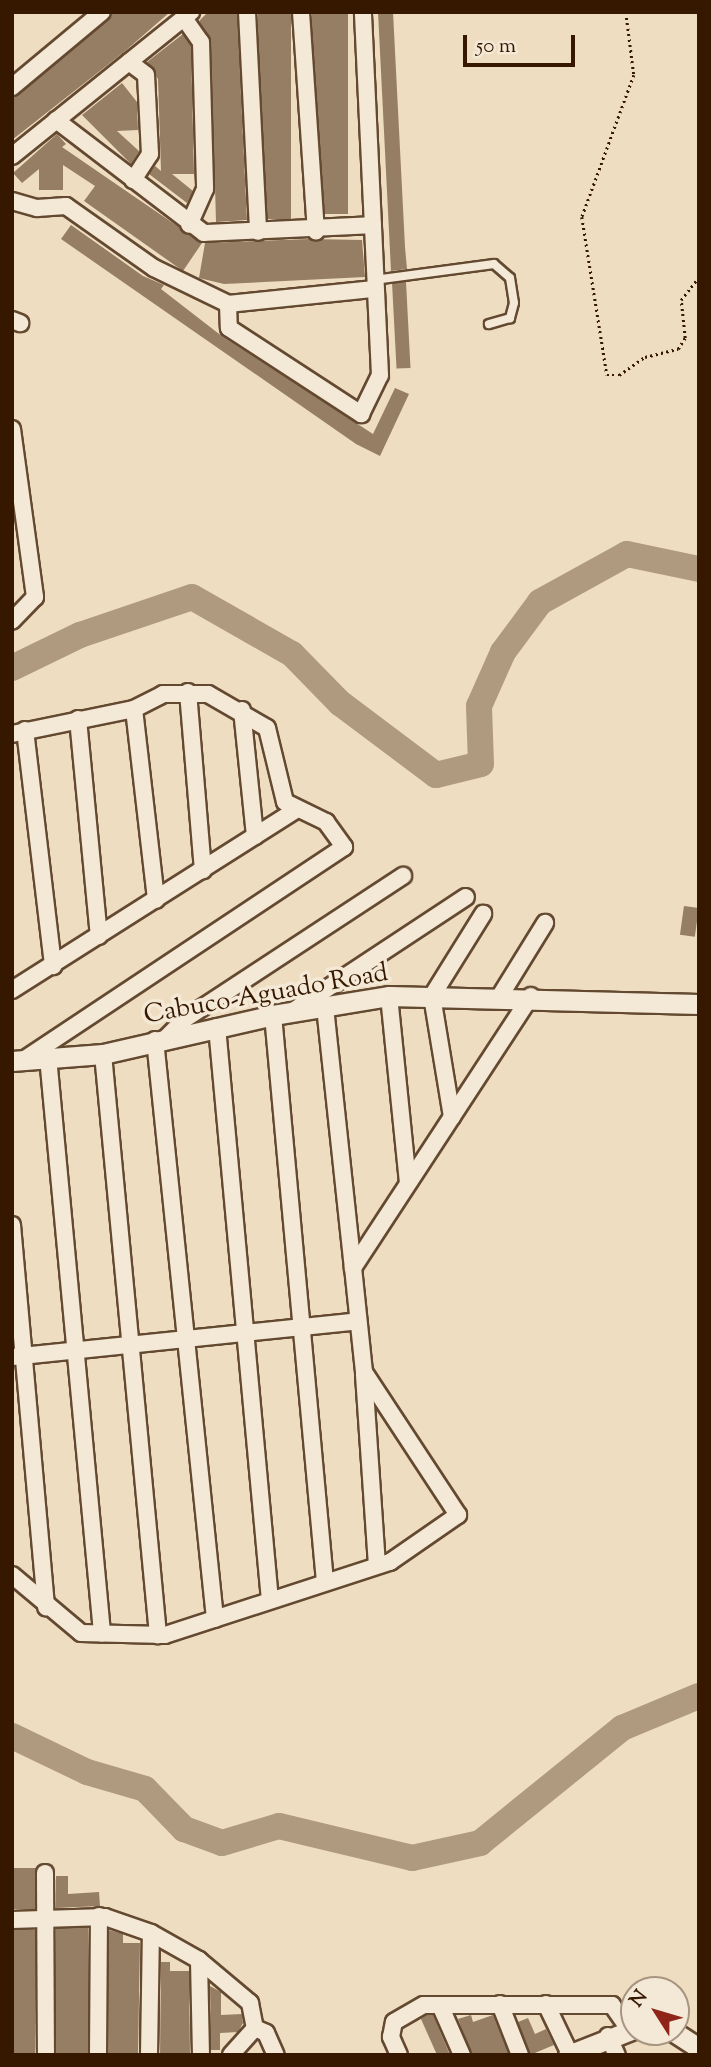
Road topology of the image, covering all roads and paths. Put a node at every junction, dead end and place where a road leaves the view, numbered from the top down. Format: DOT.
graph roads {
  1 [pos="102,12"];
  2 [pos="247,12"];
  3 [pos="302,12"];
  4 [pos="363,12"];
  5 [pos="626,12"];
  6 [pos="188,15"];
  7 [pos="130,62"];
  8 [pos="12,87"];
  9 [pos="56,120"];
  10 [pos="12,156"];
  11 [pos="134,180"];
  12 [pos="12,201"];
  13 [pos="189,225"];
  14 [pos="373,225"];
  15 [pos="316,231"];
  16 [pos="258,232"];
  17 [pos="699,277"];
  18 [pos="374,284"];
  19 [pos="228,304"];
  20 [pos="489,324"];
  21 [pos="12,429"];
  22 [pos="12,621"];
  23 [pos="188,692"];
  24 [pos="134,709"];
  25 [pos="242,710"];
  26 [pos="78,719"];
  27 [pos="18,732"];
  28 [pos="297,809"];
  29 [pos="255,836"];
  30 [pos="203,870"];
  31 [pos="403,876"];
  32 [pos="466,897"];
  33 [pos="156,900"];
  34 [pos="483,914"];
  35 [pos="545,923"];
  36 [pos="99,936"];
  37 [pos="53,966"];
  38 [pos="12,990"];
  39 [pos="389,996"];
  40 [pos="432,996"];
  41 [pos="500,996"];
  42 [pos="531,996"];
  43 [pos="699,1004"];
  44 [pos="326,1007"];
  45 [pos="282,1013"];
  46 [pos="217,1027"];
  47 [pos="160,1039"];
  48 [pos="103,1054"];
  49 [pos="48,1057"];
  50 [pos="19,1059"];
  51 [pos="452,1116"];
  52 [pos="408,1183"];
  53 [pos="12,1224"];
  54 [pos="353,1268"];
  55 [pos="358,1321"];
  56 [pos="303,1327"];
  57 [pos="248,1334"];
  58 [pos="189,1341"];
  59 [pos="133,1346"];
  60 [pos="79,1351"];
  61 [pos="18,1357"];
  62 [pos="364,1372"];
  63 [pos="377,1566"];
  64 [pos="12,1575"];
  65 [pos="326,1582"];
  66 [pos="270,1600"];
  67 [pos="46,1607"];
  68 [pos="215,1619"];
  69 [pos="103,1633"];
  70 [pos="158,1635"];
  71 [pos="45,1873"];
  72 [pos="99,1916"];
  73 [pos="47,1919"];
  74 [pos="12,1920"];
  75 [pos="151,1933"];
  76 [pos="199,1960"];
  77 [pos="500,2004"];
  78 [pos="546,2004"];
  79 [pos="440,2005"];
  80 [pos="620,2015"];
  81 [pos="256,2028"];
  82 [pos="620,2032"];
  83 [pos="608,2036"];
  84 [pos="569,2054"];
  85 [pos="46,2055"];
  86 [pos="98,2055"];
  87 [pos="149,2055"];
  88 [pos="201,2055"];
  89 [pos="231,2055"];
  90 [pos="276,2055"];
  91 [pos="399,2055"];
  92 [pos="462,2055"];
  93 [pos="520,2055"];
  94 [pos="617,2055"];
  1 -- 8 [label="street"];
  2 -- 16 [label="street"];
  3 -- 15 [label="street"];
  4 -- 14 [label="street"];
  5 -- 17 [label="path"];
  6 -- 7 [label="street"];
  6 -- 13 [label="street"];
  7 -- 9 [label="street"];
  7 -- 11 [label="street"];
  9 -- 10 [label="street"];
  9 -- 11 [label="street"];
  11 -- 13 [label="street"];
  12 -- 19 [label="street"];
  13 -- 16 [label="street"];
  14 -- 15 [label="street"];
  14 -- 18 [label="street"];
  15 -- 16 [label="street"];
  18 -- 19 [label="street"];
  18 -- 19 [label="street"];
  18 -- 20 [label="lane"];
  21 -- 22 [label="street"];
  23 -- 24 [label="street"];
  23 -- 25 [label="street"];
  23 -- 30 [label="street"];
  24 -- 26 [label="street"];
  24 -- 33 [label="street"];
  25 -- 28 [label="street"];
  25 -- 29 [label="street"];
  26 -- 27 [label="street"];
  26 -- 36 [label="street"];
  27 -- 37 [label="street"];
  28 -- 29 [label="street"];
  28 -- 50 [label="street"];
  29 -- 30 [label="street"];
  30 -- 33 [label="street"];
  31 -- 47 [label="street"];
  32 -- 45 [label="street"];
  33 -- 36 [label="street"];
  34 -- 40 [label="street"];
  35 -- 41 [label="street"];
  36 -- 37 [label="street"];
  37 -- 38 [label="street"];
  39 -- 40 [label="street, Cabuco-Aguado Road"];
  39 -- 44 [label="street, Cabuco-Aguado Road"];
  39 -- 52 [label="street"];
  40 -- 41 [label="street, Cabuco-Aguado Road"];
  40 -- 51 [label="street"];
  41 -- 42 [label="street, Cabuco-Aguado Road"];
  42 -- 43 [label="street, Cabuco-Aguado Road"];
  42 -- 51 [label="street"];
  44 -- 45 [label="street, Cabuco-Aguado Road"];
  44 -- 54 [label="street"];
  45 -- 46 [label="street, Cabuco-Aguado Road"];
  45 -- 56 [label="street"];
  46 -- 47 [label="street, Cabuco-Aguado Road"];
  46 -- 57 [label="street"];
  47 -- 48 [label="street, Cabuco-Aguado Road"];
  47 -- 58 [label="street"];
  48 -- 49 [label="street, Cabuco-Aguado Road"];
  48 -- 59 [label="street"];
  49 -- 50 [label="street, Cabuco-Aguado Road"];
  49 -- 60 [label="street"];
  51 -- 52 [label="street"];
  52 -- 54 [label="street"];
  53 -- 61 [label="street"];
  54 -- 55 [label="street"];
  55 -- 56 [label="street"];
  55 -- 62 [label="street"];
  56 -- 57 [label="street"];
  56 -- 65 [label="street"];
  57 -- 58 [label="street"];
  57 -- 66 [label="street"];
  58 -- 59 [label="street"];
  58 -- 68 [label="street"];
  59 -- 60 [label="street"];
  59 -- 70 [label="street"];
  60 -- 61 [label="street"];
  60 -- 69 [label="street"];
  61 -- 67 [label="street"];
  62 -- 63 [label="street"];
  62 -- 63 [label="street"];
  63 -- 65 [label="street"];
  64 -- 67 [label="street"];
  65 -- 66 [label="street"];
  66 -- 68 [label="street"];
  67 -- 69 [label="street"];
  68 -- 70 [label="street"];
  69 -- 70 [label="street"];
  71 -- 73 [label="street"];
  72 -- 73 [label="street"];
  72 -- 75 [label="street"];
  72 -- 86 [label="street"];
  73 -- 74 [label="street"];
  73 -- 85 [label="street"];
  75 -- 76 [label="street"];
  75 -- 87 [label="street"];
  76 -- 81 [label="street"];
  76 -- 88 [label="street"];
  77 -- 78 [label="street"];
  77 -- 79 [label="street"];
  77 -- 93 [label="street"];
  78 -- 80 [label="street"];
  78 -- 84 [label="street"];
  79 -- 91 [label="street"];
  79 -- 92 [label="street"];
  81 -- 89 [label="street"];
  81 -- 90 [label="street"];
  82 -- 83 [label="street"];
  83 -- 84 [label="street"];
  83 -- 94 [label="street"];
}
